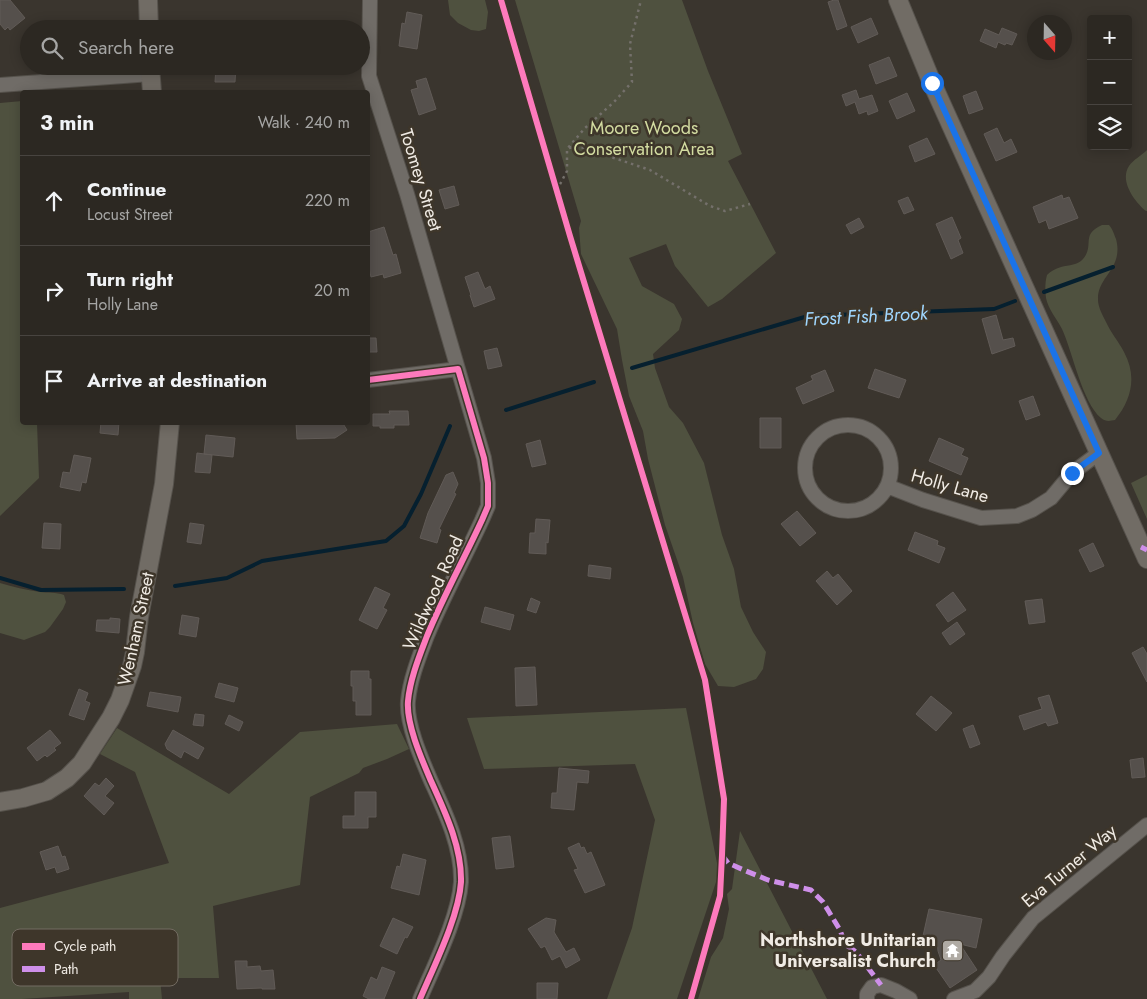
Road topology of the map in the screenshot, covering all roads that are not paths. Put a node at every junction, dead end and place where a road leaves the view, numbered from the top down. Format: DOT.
graph roads {
  1 [pos="148,0"];
  2 [pos="370,0"];
  3 [pos="898,0"];
  4 [pos="149,20"];
  5 [pos="370,20"];
  6 [pos="96,75"];
  7 [pos="150,75"];
  8 [pos="369,75"];
  9 [pos="0,84"];
  10 [pos="152,90"];
  11 [pos="458,369"];
  12 [pos="370,380"];
  13 [pos="170,425"];
  14 [pos="1099,453"];
  15 [pos="888,486"];
  16 [pos="1147,559"];
  17 [pos="0,802"];
  18 [pos="1147,825"];
  19 [pos="420,999"];
  20 [pos="867,999"];
  21 [pos="910,999"];
  22 [pos="954,999"];
  1 -- 4 [label="main road"];
  2 -- 5 [label="street, Toomey Street"];
  3 -- 14 [label="main road"];
  6 -- 9 [label="street"];
  7 -- 10 [label="main road"];
  8 -- 11 [label="street, Toomey Street"];
  11 -- 12 [label="street"];
  11 -- 19 [label="street, Wildwood Road"];
  13 -- 17 [label="main road, Wenham Street"];
  14 -- 15 [label="street, Holly Lane"];
  14 -- 16 [label="main road"];
  15 -- 15 [label="street, Holly Lane"];
  18 -- 22 [label="street, Eva Turner Way"];
  20 -- 21 [label="street"];
}
